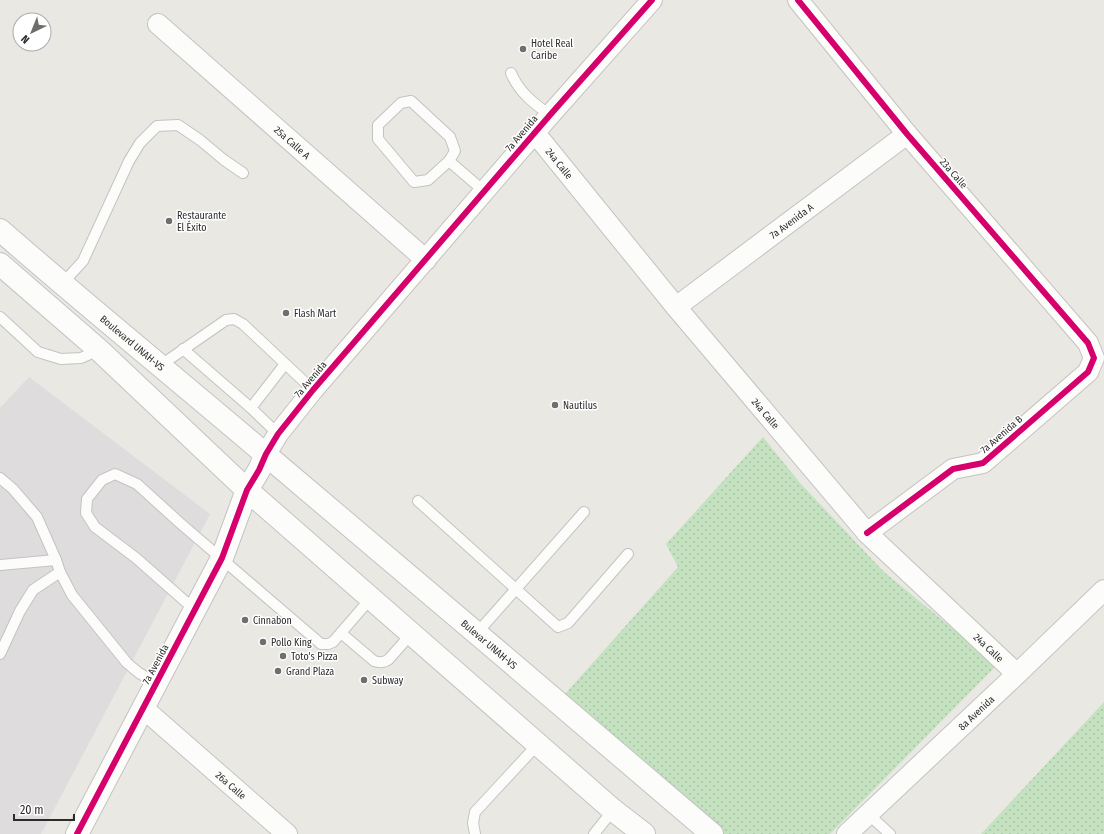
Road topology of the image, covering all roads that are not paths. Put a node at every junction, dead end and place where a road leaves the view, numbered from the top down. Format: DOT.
graph roads {
  1 [pos="652,0"];
  2 [pos="798,0"];
  3 [pos="158,24"];
  4 [pos="512,73"];
  5 [pos="550,115"];
  6 [pos="535,133"];
  7 [pos="907,134"];
  8 [pos="449,161"];
  9 [pos="244,173"];
  10 [pos="485,192"];
  11 [pos="0,230"];
  12 [pos="426,260"];
  13 [pos="0,264"];
  14 [pos="62,284"];
  15 [pos="676,308"];
  16 [pos="0,317"];
  17 [pos="183,349"];
  18 [pos="99,350"];
  19 [pos="1094,358"];
  20 [pos="285,364"];
  21 [pos="161,365"];
  22 [pos="313,390"];
  23 [pos="251,408"];
  24 [pos="278,434"];
  25 [pos="266,454"];
  26 [pos="0,478"];
  27 [pos="247,490"];
  28 [pos="418,501"];
  29 [pos="584,512"];
  30 [pos="867,533"];
  31 [pos="628,554"];
  32 [pos="222,558"];
  33 [pos="56,560"];
  34 [pos="0,565"];
  35 [pos="60,572"];
  36 [pos="517,588"];
  37 [pos="1104,590"];
  38 [pos="371,598"];
  39 [pos="195,610"];
  40 [pos="341,633"];
  41 [pos="477,633"];
  42 [pos="411,634"];
  43 [pos="0,654"];
  44 [pos="1017,674"];
  45 [pos="156,683"];
  46 [pos="143,708"];
  47 [pos="538,744"];
  48 [pos="614,810"];
  49 [pos="868,814"];
  50 [pos="77,834"];
  51 [pos="287,834"];
  52 [pos="475,834"];
  53 [pos="594,834"];
  54 [pos="644,834"];
  55 [pos="712,834"];
  56 [pos="847,834"];
  57 [pos="890,834"];
  1 -- 5 [label="street, 7a Avenida"];
  2 -- 7 [label="street, 23a Calle"];
  3 -- 12 [label="street, 25a Calle A"];
  4 -- 5 [label="lane"];
  5 -- 6 [label="street, 7a Avenida"];
  6 -- 10 [label="street, 7a Avenida"];
  6 -- 15 [label="street, 24a Calle"];
  7 -- 15 [label="street, 7a Avenida A"];
  7 -- 19 [label="street, 23a Calle"];
  8 -- 8 [label="lane"];
  8 -- 10 [label="lane"];
  9 -- 14 [label="lane"];
  10 -- 12 [label="street, 7a Avenida"];
  11 -- 14 [label="main road, Boulevard UNAH-VS"];
  12 -- 22 [label="street, 7a Avenida"];
  13 -- 18 [label="main road"];
  14 -- 21 [label="main road, Boulevard UNAH-VS"];
  15 -- 30 [label="street, 24a Calle"];
  16 -- 18 [label="lane"];
  17 -- 20 [label="lane"];
  17 -- 21 [label="lane"];
  17 -- 23 [label="lane"];
  18 -- 27 [label="main road"];
  19 -- 30 [label="street, 7a Avenida B"];
  20 -- 22 [label="lane"];
  20 -- 23 [label="lane"];
  21 -- 25 [label="main road, Boulevard UNAH-VS"];
  22 -- 24 [label="street, 7a Avenida"];
  23 -- 24 [label="lane"];
  24 -- 25 [label="street, 7a Avenida"];
  25 -- 27 [label="main road, 7a Avenida"];
  25 -- 41 [label="main road, Bulevar UNAH-VS"];
  26 -- 33 [label="lane"];
  27 -- 32 [label="main road, 7a Avenida"];
  27 -- 38 [label="main road"];
  28 -- 36 [label="lane"];
  29 -- 36 [label="lane"];
  30 -- 44 [label="street, 24a Calle"];
  31 -- 36 [label="lane"];
  32 -- 39 [label="main road, 7a Avenida"];
  32 -- 39 [label="lane"];
  32 -- 40 [label="lane"];
  33 -- 34 [label="lane"];
  33 -- 35 [label="lane"];
  35 -- 43 [label="lane"];
  35 -- 45 [label="lane"];
  36 -- 41 [label="lane"];
  37 -- 44 [label="street, 8a Avenida"];
  38 -- 40 [label="lane"];
  38 -- 42 [label="main road"];
  39 -- 45 [label="main road, 7a Avenida"];
  40 -- 42 [label="lane"];
  41 -- 55 [label="main road, Bulevar UNAH-VS"];
  42 -- 47 [label="main road"];
  44 -- 49 [label="street, 8a Avenida"];
  45 -- 46 [label="main road, 7a Avenida"];
  46 -- 50 [label="main road, 7a Avenida"];
  46 -- 51 [label="street, 26a Calle"];
  47 -- 48 [label="main road"];
  47 -- 52 [label="lane"];
  48 -- 53 [label="lane"];
  48 -- 54 [label="main road"];
  49 -- 56 [label="street, 8a Avenida"];
  49 -- 57 [label="lane"];
}
